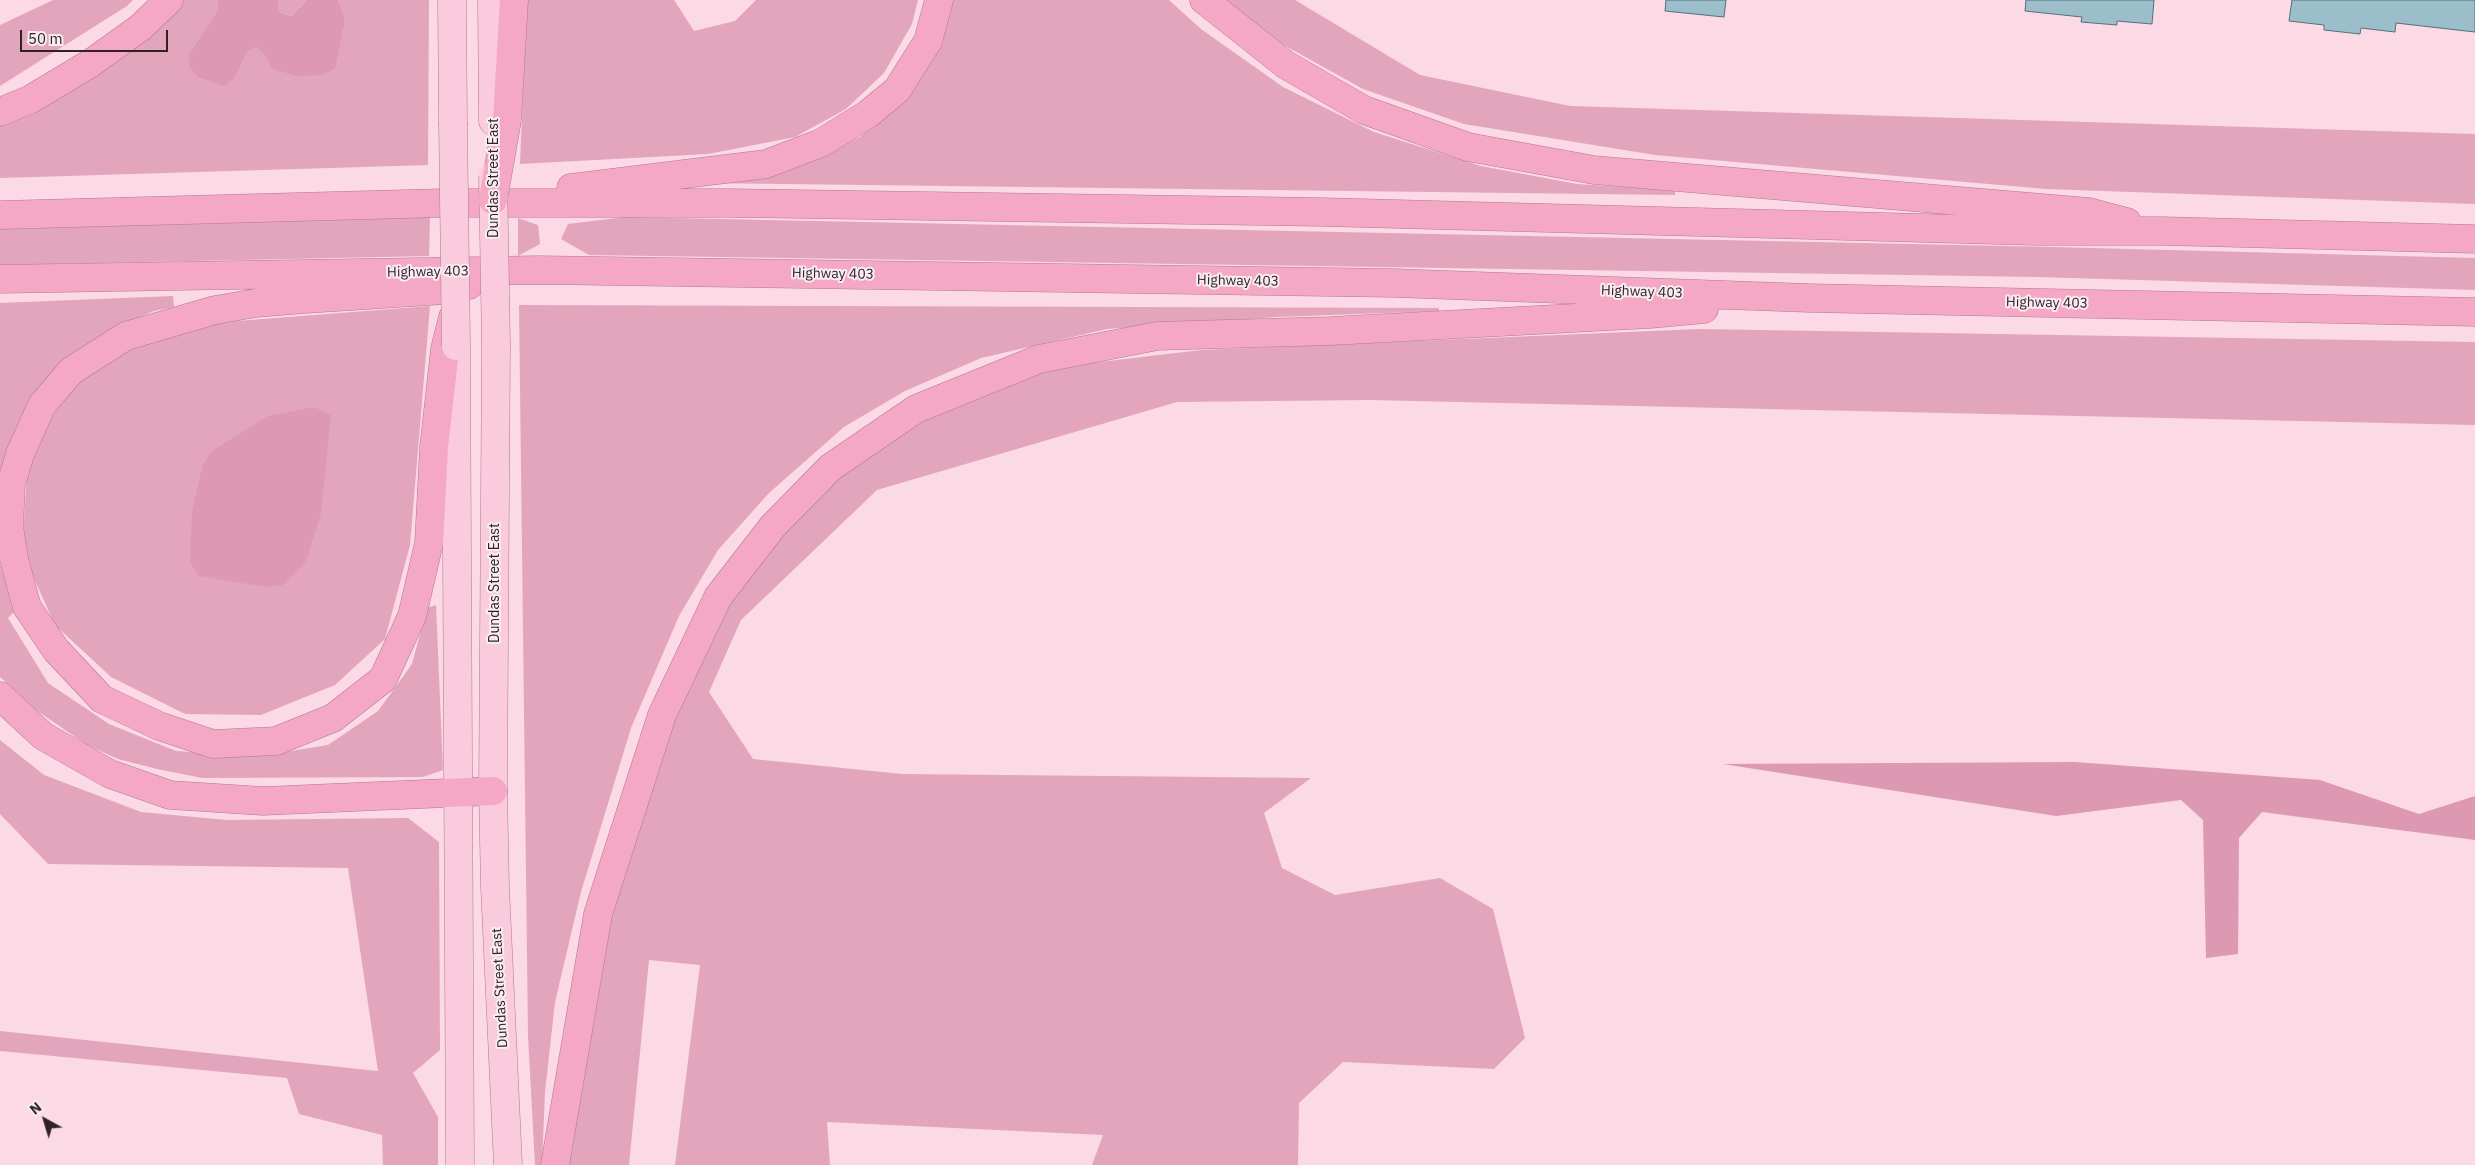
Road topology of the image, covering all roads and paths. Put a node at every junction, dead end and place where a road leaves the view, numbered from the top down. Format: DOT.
graph roads {
  1 [pos="168,0"];
  2 [pos="452,0"];
  3 [pos="492,0"];
  4 [pos="514,0"];
  5 [pos="939,0"];
  6 [pos="1204,0"];
  7 [pos="0,112"];
  8 [pos="500,121"];
  9 [pos="494,200"];
  10 [pos="443,203"];
  11 [pos="0,215"];
  12 [pos="2162,231"];
  13 [pos="2475,239"];
  14 [pos="539,270"];
  15 [pos="0,280"];
  16 [pos="1809,298"];
  17 [pos="2475,312"];
  18 [pos="451,348"];
  19 [pos="0,696"];
  20 [pos="458,791"];
  21 [pos="493,791"];
  22 [pos="460,1165"];
  23 [pos="508,1165"];
  24 [pos="555,1165"];
  1 -- 7 [label="highway"];
  2 -- 18 [label="main road, bridge"];
  3 -- 8 [label="main road, Dundas Street East"];
  4 -- 8 [label="highway"];
  5 -- 10 [label="highway"];
  6 -- 12 [label="highway"];
  8 -- 9 [label="highway, bridge"];
  9 -- 21 [label="main road, Dundas Street East, bridge"];
  10 -- 11 [label="highway"];
  10 -- 12 [label="highway"];
  12 -- 13 [label="highway"];
  14 -- 15 [label="highway, Highway 403"];
  14 -- 16 [label="highway, Highway 403"];
  14 -- 18 [label="highway"];
  16 -- 17 [label="highway, Highway 403"];
  16 -- 24 [label="highway"];
  18 -- 20 [label="main road"];
  19 -- 20 [label="highway"];
  20 -- 21 [label="highway"];
  20 -- 22 [label="main road"];
  21 -- 23 [label="main road, Dundas Street East"];
}
